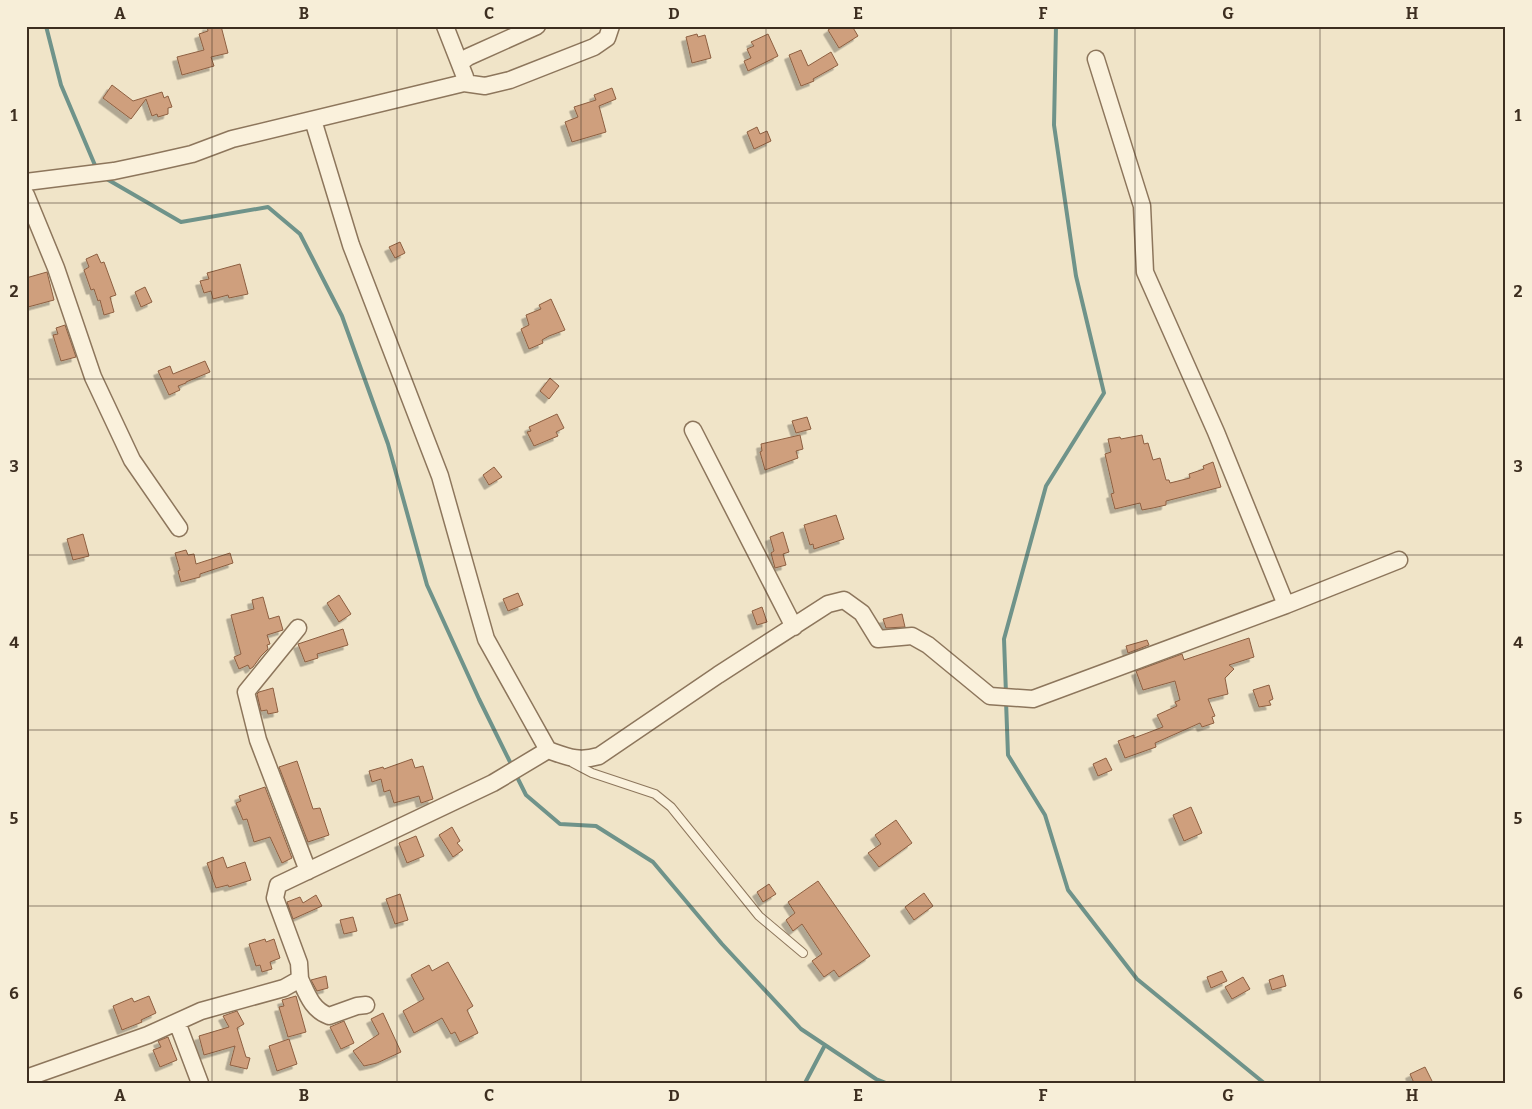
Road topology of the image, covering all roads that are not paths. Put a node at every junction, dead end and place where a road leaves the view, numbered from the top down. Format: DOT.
graph roads {
  1 [pos="445,26"];
  2 [pos="537,26"];
  3 [pos="611,26"];
  4 [pos="1096,59"];
  5 [pos="460,63"];
  6 [pos="464,83"];
  7 [pos="313,120"];
  8 [pos="26,182"];
  9 [pos="26,195"];
  10 [pos="693,430"];
  11 [pos="179,528"];
  12 [pos="1399,560"];
  13 [pos="1286,605"];
  14 [pos="794,627"];
  15 [pos="298,628"];
  16 [pos="541,754"];
  17 [pos="569,757"];
  18 [pos="308,871"];
  19 [pos="804,953"];
  20 [pos="300,979"];
  21 [pos="366,1004"];
  22 [pos="177,1022"];
  23 [pos="26,1078"];
  24 [pos="200,1083"];
  1 -- 5 [label="street"];
  2 -- 5 [label="street"];
  3 -- 6 [label="street"];
  4 -- 13 [label="street"];
  5 -- 6 [label="street"];
  6 -- 7 [label="street"];
  7 -- 8 [label="street"];
  7 -- 16 [label="street"];
  9 -- 11 [label="street"];
  10 -- 14 [label="street"];
  12 -- 13 [label="street"];
  13 -- 14 [label="street"];
  14 -- 17 [label="street"];
  15 -- 18 [label="street"];
  16 -- 17 [label="street"];
  16 -- 18 [label="street"];
  17 -- 19 [label="lane"];
  18 -- 20 [label="street"];
  20 -- 21 [label="street"];
  20 -- 22 [label="street"];
  22 -- 23 [label="street"];
  22 -- 24 [label="street"];
}
